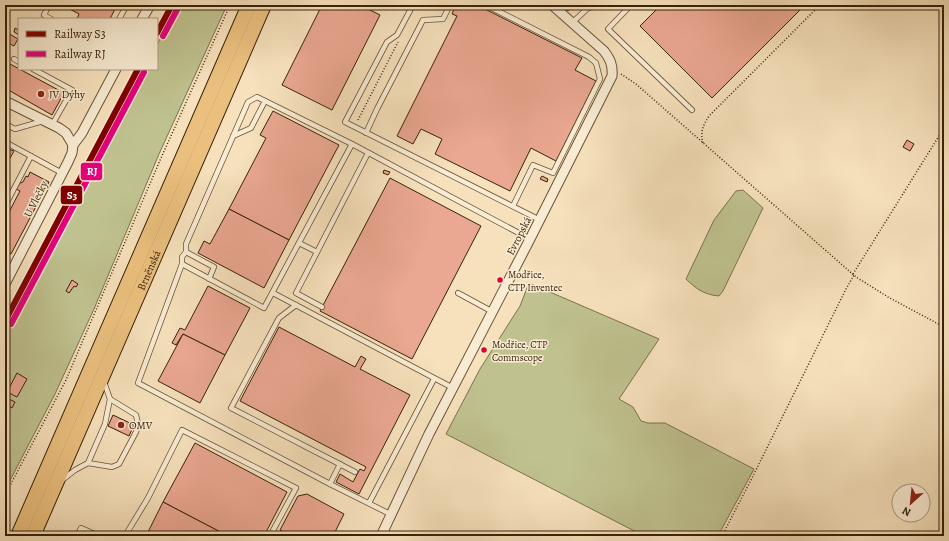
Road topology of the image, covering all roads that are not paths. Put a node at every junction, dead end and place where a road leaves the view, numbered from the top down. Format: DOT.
graph roads {
  1 [pos="49,5"];
  2 [pos="127,5"];
  3 [pos="150,5"];
  4 [pos="249,5"];
  5 [pos="264,5"];
  6 [pos="412,5"];
  7 [pos="450,5"];
  8 [pos="486,5"];
  9 [pos="552,5"];
  10 [pos="591,5"];
  11 [pos="599,5"];
  12 [pos="631,5"];
  13 [pos="587,9"];
  14 [pos="49,18"];
  15 [pos="120,18"];
  16 [pos="143,18"];
  17 [pos="572,23"];
  18 [pos="35,70"];
  19 [pos="115,70"];
  20 [pos="5,101"];
  21 [pos="265,101"];
  22 [pos="692,110"];
  23 [pos="48,123"];
  24 [pos="5,124"];
  25 [pos="366,133"];
  26 [pos="233,136"];
  27 [pos="5,142"];
  28 [pos="352,144"];
  29 [pos="73,145"];
  30 [pos="368,153"];
  31 [pos="31,156"];
  32 [pos="62,173"];
  33 [pos="5,206"];
  34 [pos="513,206"];
  35 [pos="540,220"];
  36 [pos="530,239"];
  37 [pos="299,243"];
  38 [pos="186,252"];
  39 [pos="317,252"];
  40 [pos="182,264"];
  41 [pos="209,279"];
  42 [pos="5,284"];
  43 [pos="273,293"];
  44 [pos="458,293"];
  45 [pos="296,305"];
  46 [pos="322,307"];
  47 [pos="493,312"];
  48 [pos="102,377"];
  49 [pos="434,379"];
  50 [pos="453,388"];
  51 [pos="110,399"];
  52 [pos="88,463"];
  53 [pos="340,464"];
  54 [pos="355,472"];
  55 [pos="330,484"];
  56 [pos="54,488"];
  57 [pos="369,503"];
  58 [pos="392,515"];
  59 [pos="18,536"];
  60 [pos="33,536"];
  61 [pos="77,536"];
  62 [pos="99,536"];
  63 [pos="125,536"];
  64 [pos="270,536"];
  65 [pos="381,536"];
  1 -- 14 [label="lane"];
  2 -- 15 [label="lane"];
  3 -- 16 [label="street"];
  4 -- 59 [label="highway, Brněnská"];
  5 -- 48 [label="highway, Brněnská"];
  6 -- 25 [label="lane"];
  7 -- 25 [label="lane"];
  8 -- 34 [label="lane"];
  9 -- 17 [label="street"];
  10 -- 13 [label="lane"];
  11 -- 13 [label="lane"];
  12 -- 22 [label="lane"];
  13 -- 17 [label="lane"];
  17 -- 35 [label="street, Evropská"];
  18 -- 23 [label="lane"];
  19 -- 29 [label="street, U Vlečky"];
  20 -- 23 [label="street"];
  21 -- 26 [label="lane"];
  21 -- 26 [label="lane"];
  21 -- 28 [label="lane"];
  23 -- 24 [label="lane"];
  23 -- 29 [label="street"];
  25 -- 34 [label="lane"];
  26 -- 38 [label="lane"];
  27 -- 31 [label="lane"];
  28 -- 30 [label="lane"];
  28 -- 37 [label="lane"];
  29 -- 32 [label="street, U Vlečky"];
  30 -- 36 [label="lane"];
  30 -- 39 [label="lane"];
  31 -- 32 [label="lane"];
  31 -- 33 [label="lane"];
  32 -- 42 [label="street, U Vlečky"];
  34 -- 35 [label="lane"];
  35 -- 36 [label="street, Evropská"];
  36 -- 47 [label="street, Evropská"];
  37 -- 39 [label="lane"];
  37 -- 43 [label="lane"];
  38 -- 40 [label="lane"];
  38 -- 41 [label="lane"];
  39 -- 46 [label="lane"];
  40 -- 41 [label="lane"];
  40 -- 55 [label="lane"];
  41 -- 43 [label="lane"];
  43 -- 45 [label="lane"];
  44 -- 47 [label="lane"];
  45 -- 49 [label="lane"];
  45 -- 53 [label="lane"];
  47 -- 50 [label="street, Evropská"];
  48 -- 51 [label="lane"];
  48 -- 56 [label="highway, Brněnská"];
  49 -- 50 [label="lane"];
  49 -- 57 [label="lane"];
  50 -- 58 [label="street, Evropská"];
  51 -- 52 [label="lane"];
  51 -- 52 [label="lane"];
  52 -- 56 [label="lane"];
  53 -- 54 [label="lane"];
  53 -- 55 [label="lane"];
  55 -- 57 [label="lane"];
  56 -- 60 [label="highway, Brněnská"];
  57 -- 58 [label="lane"];
  58 -- 65 [label="street, Evropská"];
  61 -- 62 [label="lane"];
  63 -- 64 [label="lane"];
}
